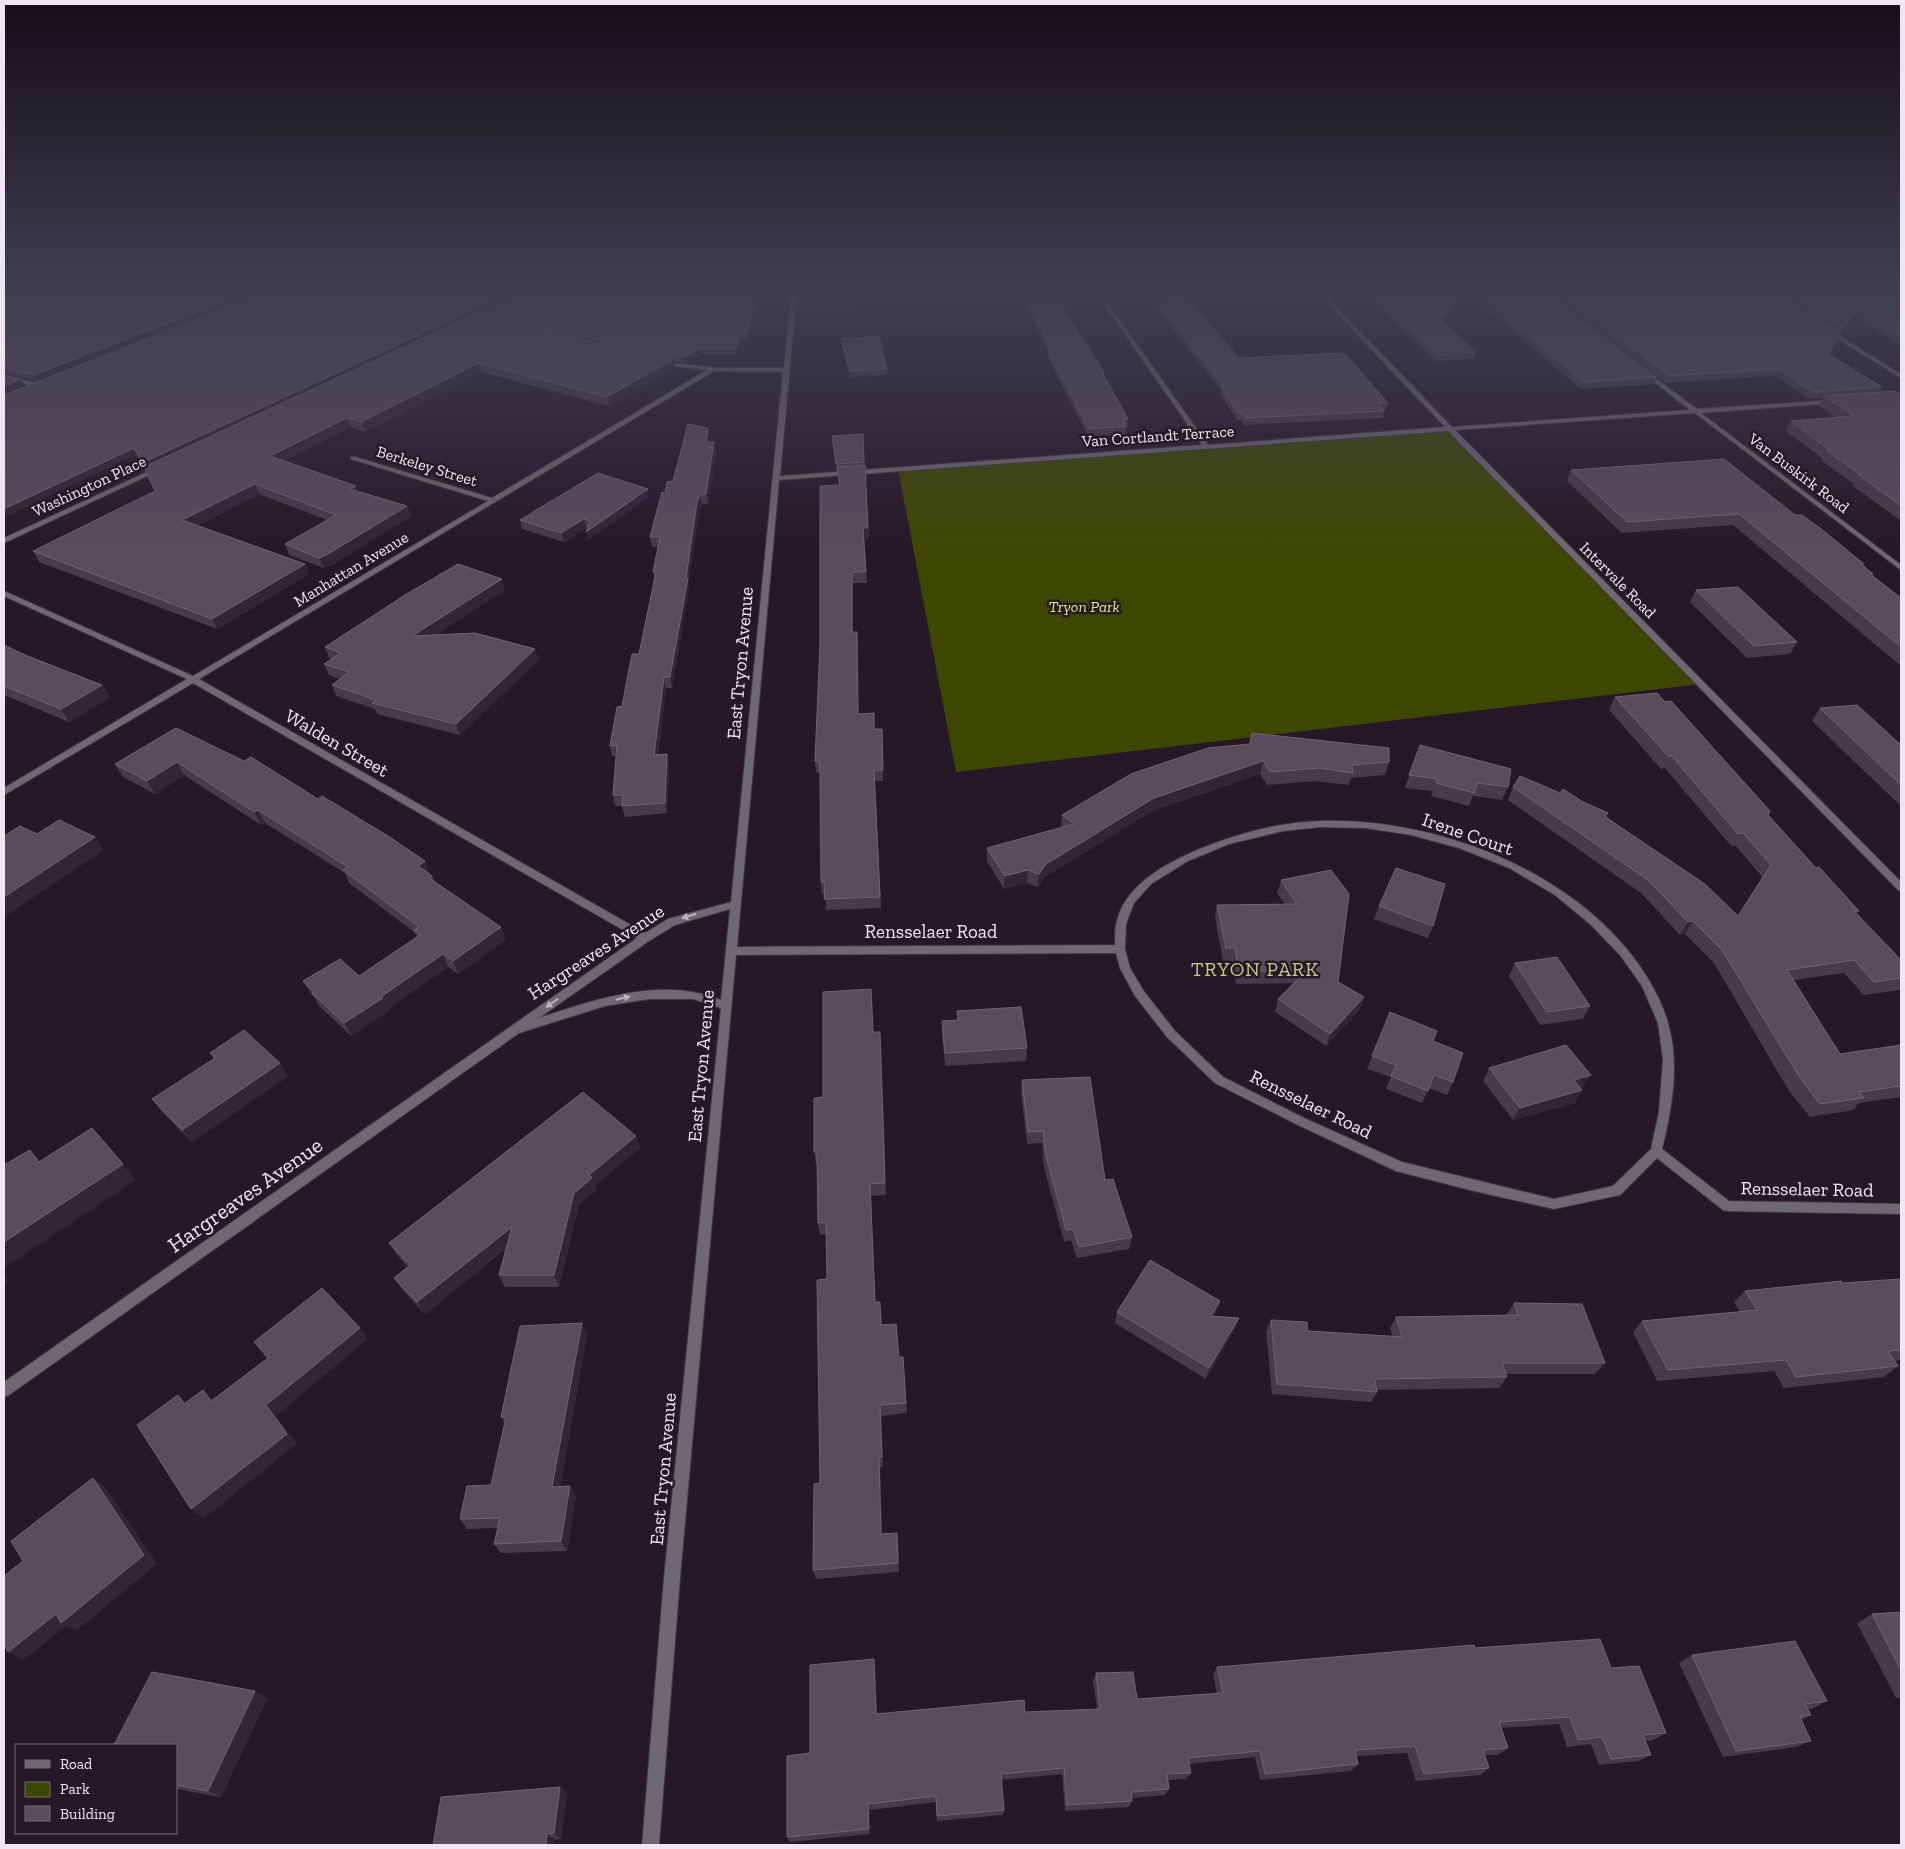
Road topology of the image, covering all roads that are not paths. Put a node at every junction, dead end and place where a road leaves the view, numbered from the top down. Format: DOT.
graph roads {
  1 [pos="701,376"];
  2 [pos="785,376"];
  3 [pos="1157,376"];
  4 [pos="1400,376"];
  5 [pos="1650,376"];
  6 [pos="4,377"];
  7 [pos="46,382"];
  8 [pos="37,385"];
  9 [pos="28,389"];
  10 [pos="1843,400"];
  11 [pos="1696,411"];
  12 [pos="1450,429"];
  13 [pos="1206,446"];
  14 [pos="352,458"];
  15 [pos="163,466"];
  16 [pos="776,478"];
  17 [pos="493,500"];
  18 [pos="4,541"];
  19 [pos="1901,568"];
  20 [pos="4,593"];
  21 [pos="193,679"];
  22 [pos="4,792"];
  23 [pos="1901,888"];
  24 [pos="736,904"];
  25 [pos="645,938"];
  26 [pos="1120,948"];
  27 [pos="731,951"];
  28 [pos="726,1006"];
  29 [pos="510,1032"];
  30 [pos="1656,1151"];
  31 [pos="1901,1209"];
  32 [pos="4,1390"];
  33 [pos="650,1845"];
  1 -- 17 [label="street, Manhattan Avenue"];
  2 -- 16 [label="street, East Tryon Avenue"];
  3 -- 13 [label="street"];
  4 -- 12 [label="street, Intervale Road"];
  5 -- 11 [label="street, Van Buskirk Road"];
  6 -- 8 [label="street"];
  7 -- 8 [label="street"];
  8 -- 9 [label="street"];
  10 -- 11 [label="street, Van Cortlandt Terrace"];
  11 -- 12 [label="street, Van Cortlandt Terrace"];
  11 -- 19 [label="street, Van Buskirk Road"];
  12 -- 13 [label="street, Van Cortlandt Terrace"];
  12 -- 23 [label="street, Intervale Road"];
  13 -- 16 [label="street, Van Cortlandt Terrace"];
  14 -- 17 [label="street, Berkeley Street"];
  15 -- 18 [label="street, Washington Place"];
  16 -- 24 [label="street, East Tryon Avenue"];
  17 -- 21 [label="street, Manhattan Avenue"];
  20 -- 21 [label="street, Walden Street"];
  21 -- 22 [label="street, Manhattan Avenue"];
  21 -- 25 [label="street, Walden Street"];
  24 -- 25 [label="street, Hargreaves Avenue, one-way"];
  24 -- 27 [label="street, East Tryon Avenue"];
  25 -- 29 [label="street, Hargreaves Avenue, one-way"];
  26 -- 27 [label="street, Rensselaer Road"];
  26 -- 30 [label="street, Rensselaer Road"];
  26 -- 30 [label="street, Irene Court"];
  27 -- 28 [label="street, East Tryon Avenue"];
  29 -- 28 [label="street, Hargreaves Avenue, one-way"];
  28 -- 33 [label="street, East Tryon Avenue"];
  29 -- 32 [label="street, Hargreaves Avenue"];
  30 -- 31 [label="street, Rensselaer Road"];
}
